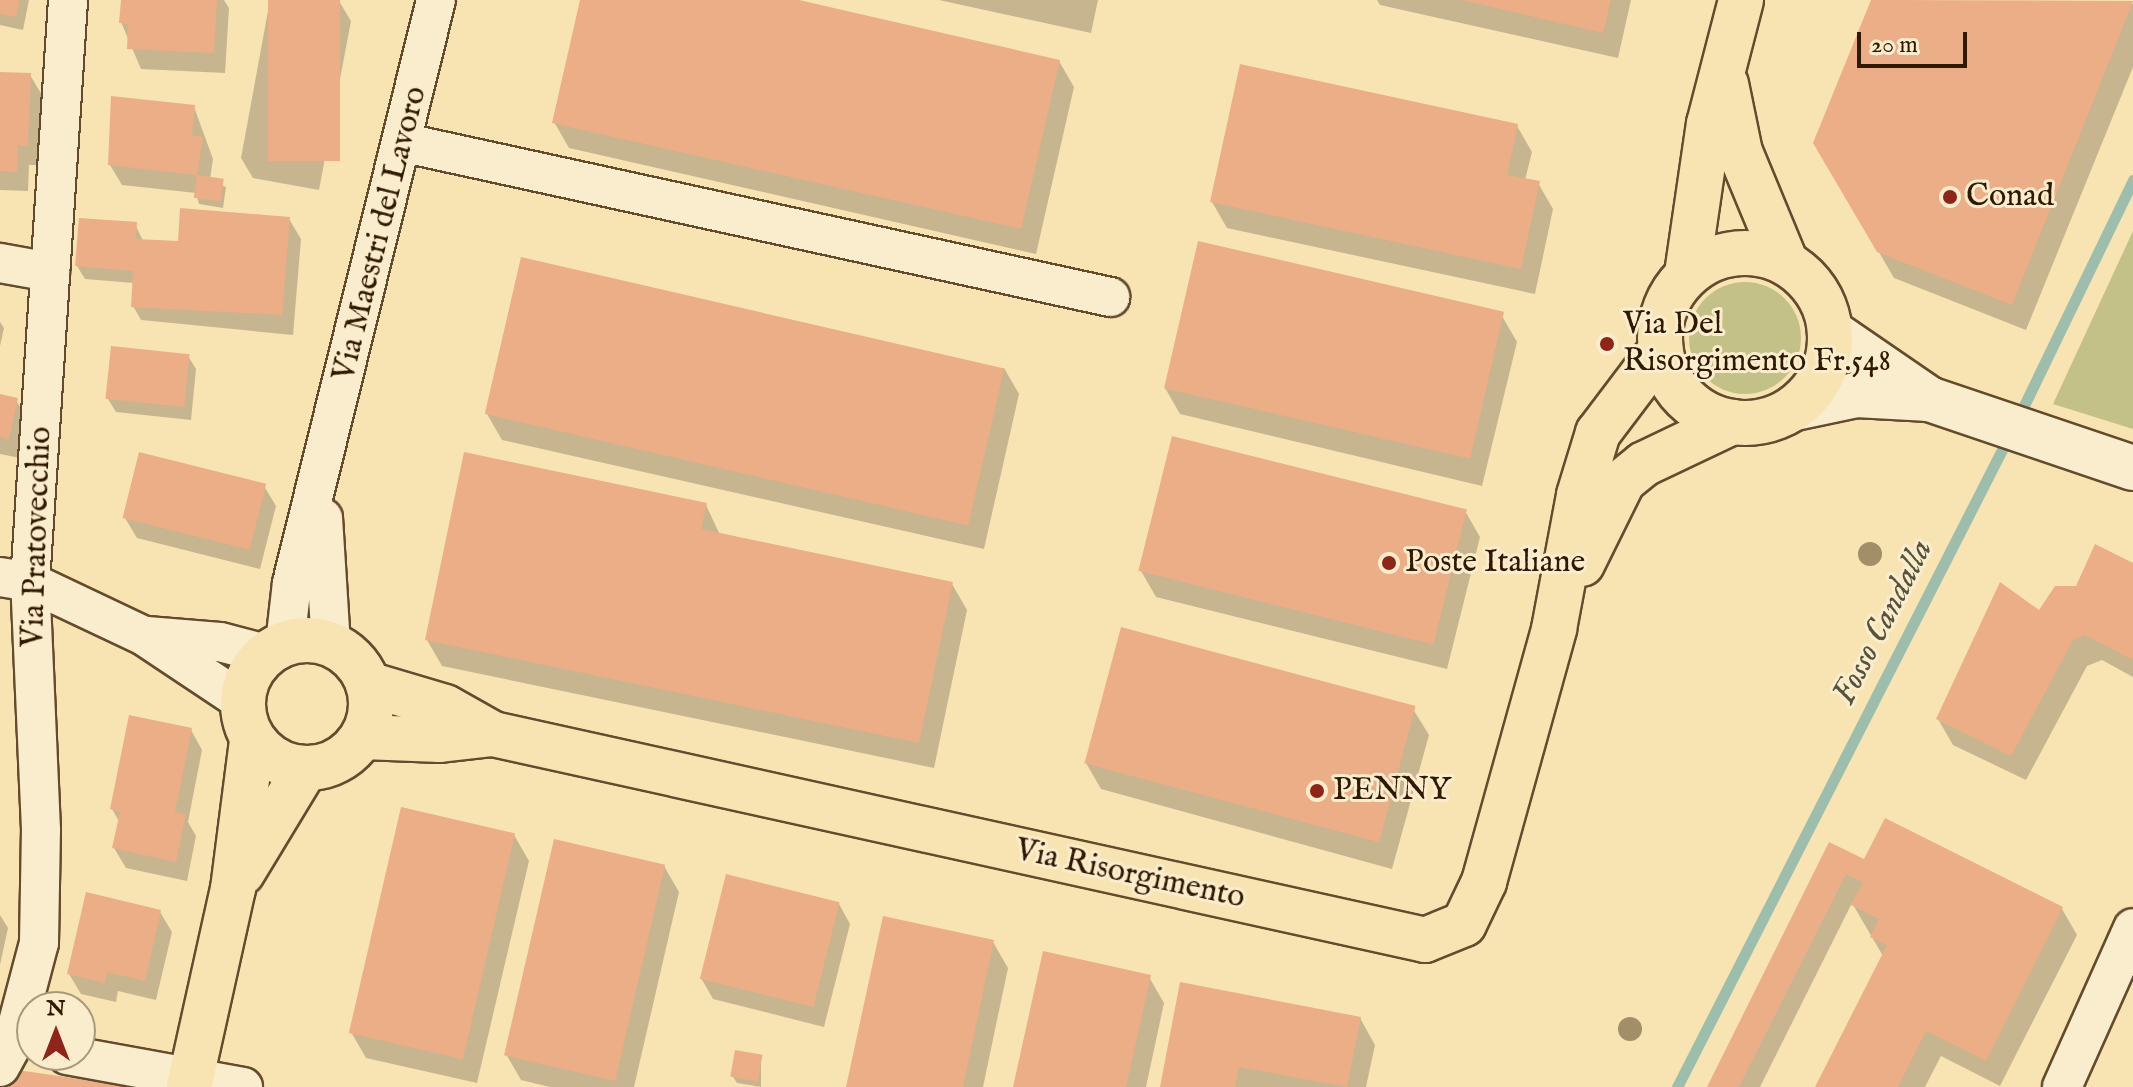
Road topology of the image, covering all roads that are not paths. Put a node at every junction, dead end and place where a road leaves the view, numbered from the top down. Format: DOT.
graph roads {
  1 [pos="68,0"];
  2 [pos="436,0"];
  3 [pos="1741,0"];
  4 [pos="1724,64"];
  5 [pos="405,143"];
  6 [pos="0,263"];
  7 [pos="1786,263"];
  8 [pos="50,272"];
  9 [pos="1687,274"];
  10 [pos="1110,297"];
  11 [pos="1830,331"];
  12 [pos="1660,351"];
  13 [pos="1929,399"];
  14 [pos="1795,408"];
  15 [pos="1732,422"];
  16 [pos="323,467"];
  17 [pos="2133,468"];
  18 [pos="15,580"];
  19 [pos="1554,629"];
  20 [pos="144,636"];
  21 [pos="331,645"];
  22 [pos="275,649"];
  23 [pos="368,684"];
  24 [pos="247,720"];
  25 [pos="493,734"];
  26 [pos="363,737"];
  27 [pos="305,769"];
  28 [pos="233,889"];
  29 [pos="2133,928"];
  30 [pos="11,1050"];
  31 [pos="96,1061"];
  32 [pos="189,1082"];
  33 [pos="243,1087"];
  34 [pos="2062,1087"];
  1 -- 8 [label="street, Via Pratovecchio"];
  2 -- 5 [label="street, Via Maestri del Lavoro"];
  3 -- 4 [label="main road"];
  4 -- 7 [label="main road"];
  4 -- 9 [label="main road"];
  5 -- 10 [label="street"];
  5 -- 16 [label="street, Via Maestri del Lavoro"];
  6 -- 8 [label="street"];
  7 -- 9 [label="main road"];
  7 -- 11 [label="main road"];
  8 -- 18 [label="street, Via Pratovecchio"];
  9 -- 12 [label="main road"];
  11 -- 13 [label="street"];
  11 -- 14 [label="main road"];
  12 -- 15 [label="main road"];
  12 -- 19 [label="main road, Via Risorgimento"];
  13 -- 14 [label="street"];
  13 -- 17 [label="street"];
  14 -- 15 [label="main road, Via Risorgimento"];
  15 -- 19 [label="main road, Via Risorgimento"];
  16 -- 21 [label="street, Via Maestri del Lavoro"];
  16 -- 22 [label="street, Via Maestri del Lavoro"];
  18 -- 20 [label="street"];
  18 -- 30 [label="street, Via Pratovecchio"];
  19 -- 25 [label="main road, Via Risorgimento"];
  20 -- 22 [label="street"];
  20 -- 24 [label="street"];
  21 -- 22 [label="main road"];
  21 -- 23 [label="main road"];
  22 -- 24 [label="main road, Via Maestri del Lavoro"];
  23 -- 25 [label="main road, Via Risorgimento"];
  23 -- 26 [label="main road"];
  24 -- 27 [label="main road"];
  24 -- 28 [label="main road, Via Maestri del Lavoro"];
  25 -- 26 [label="main road, Via Risorgimento"];
  26 -- 27 [label="main road"];
  27 -- 28 [label="main road, Via Maestri del Lavoro"];
  28 -- 32 [label="main road, Via Maestri del Lavoro"];
  29 -- 34 [label="street"];
  31 -- 32 [label="street"];
  32 -- 33 [label="street"];
}
